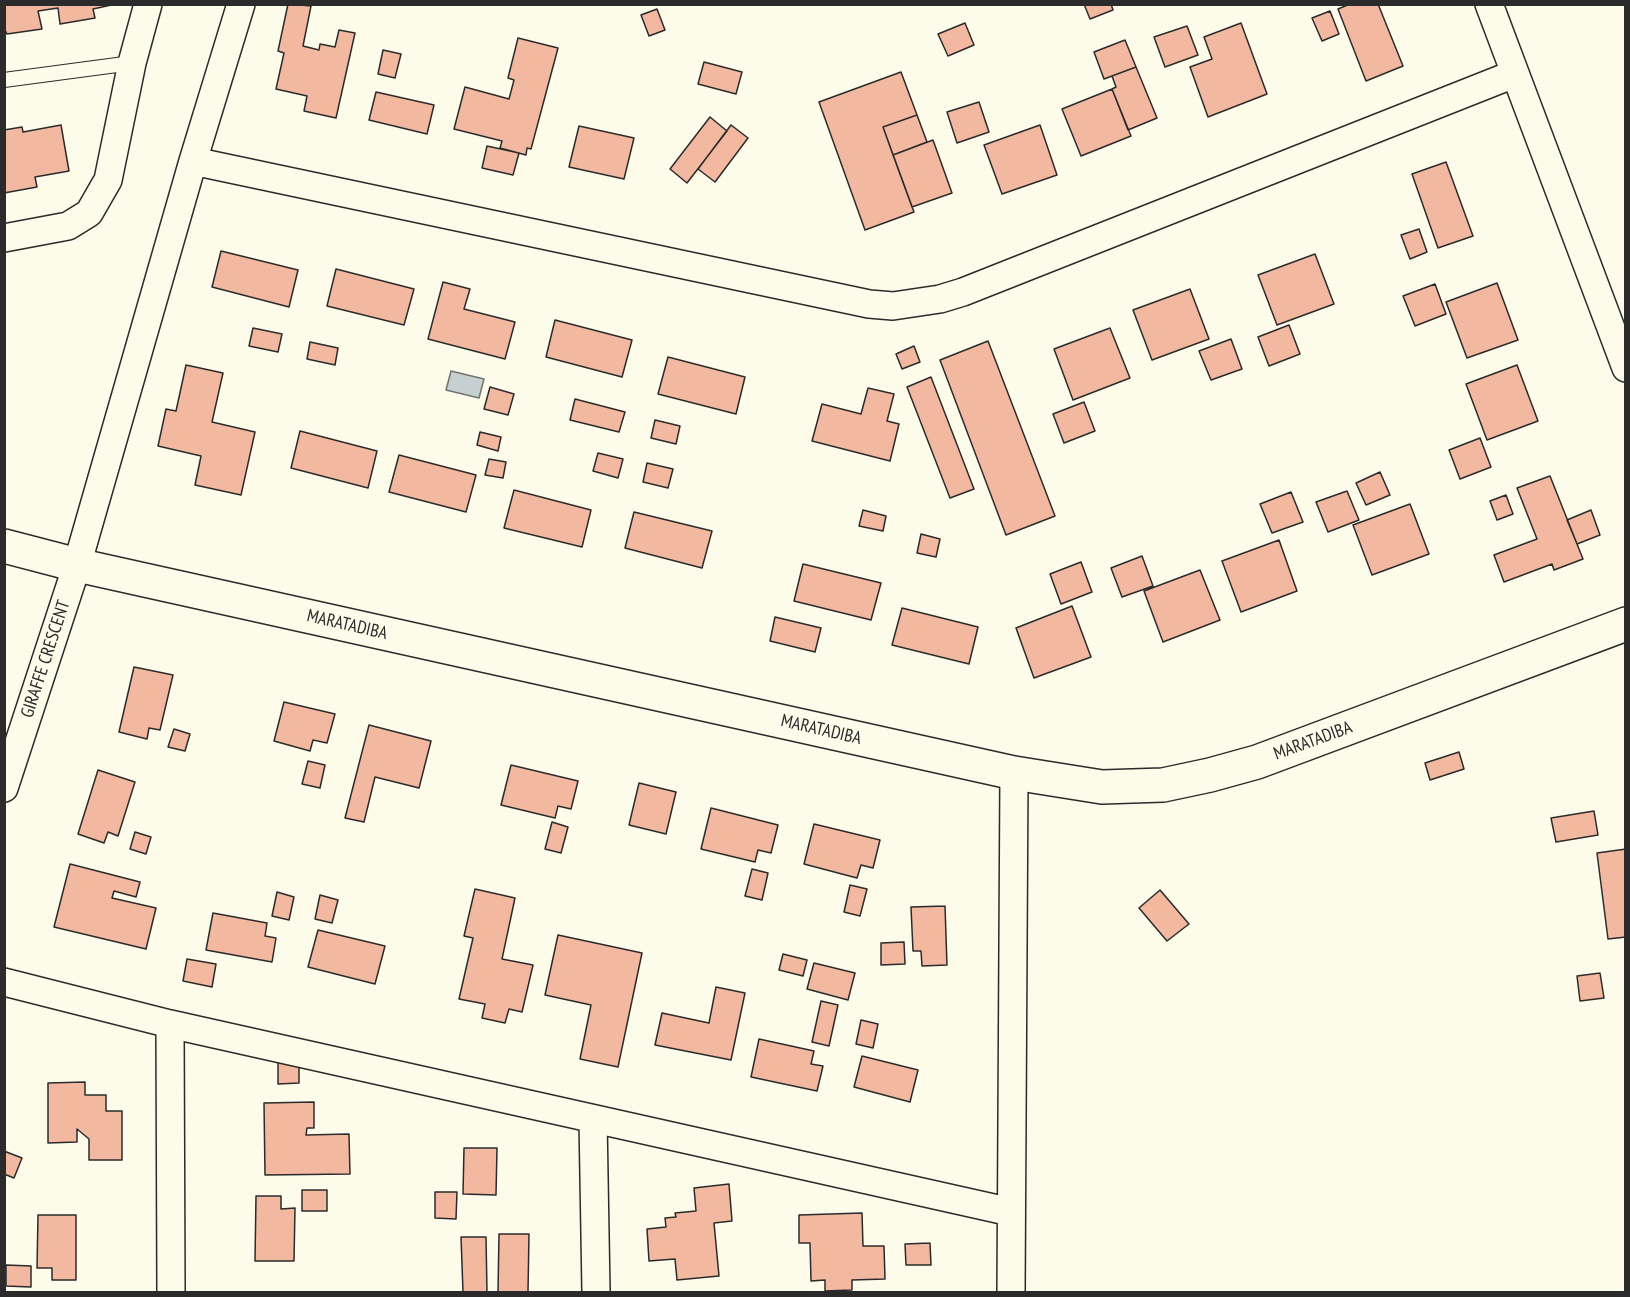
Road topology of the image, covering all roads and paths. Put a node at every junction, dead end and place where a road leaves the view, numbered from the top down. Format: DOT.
graph roads {
  1 [pos="148,4"];
  2 [pos="241,4"];
  3 [pos="1489,4"];
  4 [pos="132,63"];
  5 [pos="1514,74"];
  6 [pos="4,80"];
  7 [pos="193,161"];
  8 [pos="4,238"];
  9 [pos="1626,368"];
  10 [pos="4,546"];
  11 [pos="77,565"];
  12 [pos="1626,624"];
  13 [pos="1014,773"];
  14 [pos="4,788"];
  15 [pos="4,982"];
  16 [pos="170,1024"];
  17 [pos="592,1119"];
  18 [pos="1011,1212"];
  19 [pos="171,1293"];
  20 [pos="596,1293"];
  21 [pos="1011,1293"];
  1 -- 4 [label="street"];
  2 -- 7 [label="street, GIRAFFE CRESCENT"];
  3 -- 5 [label="street"];
  4 -- 6 [label="lane"];
  4 -- 8 [label="street"];
  5 -- 7 [label="street"];
  5 -- 9 [label="street"];
  7 -- 11 [label="street, GIRAFFE CRESCENT"];
  10 -- 11 [label="street, MARATADIBA"];
  11 -- 13 [label="street, MARATADIBA"];
  11 -- 14 [label="street, GIRAFFE CRESCENT"];
  12 -- 13 [label="street, MARATADIBA"];
  13 -- 18 [label="street"];
  15 -- 16 [label="street"];
  16 -- 17 [label="street"];
  16 -- 19 [label="street"];
  17 -- 18 [label="street"];
  17 -- 20 [label="street"];
  18 -- 21 [label="street"];
}
